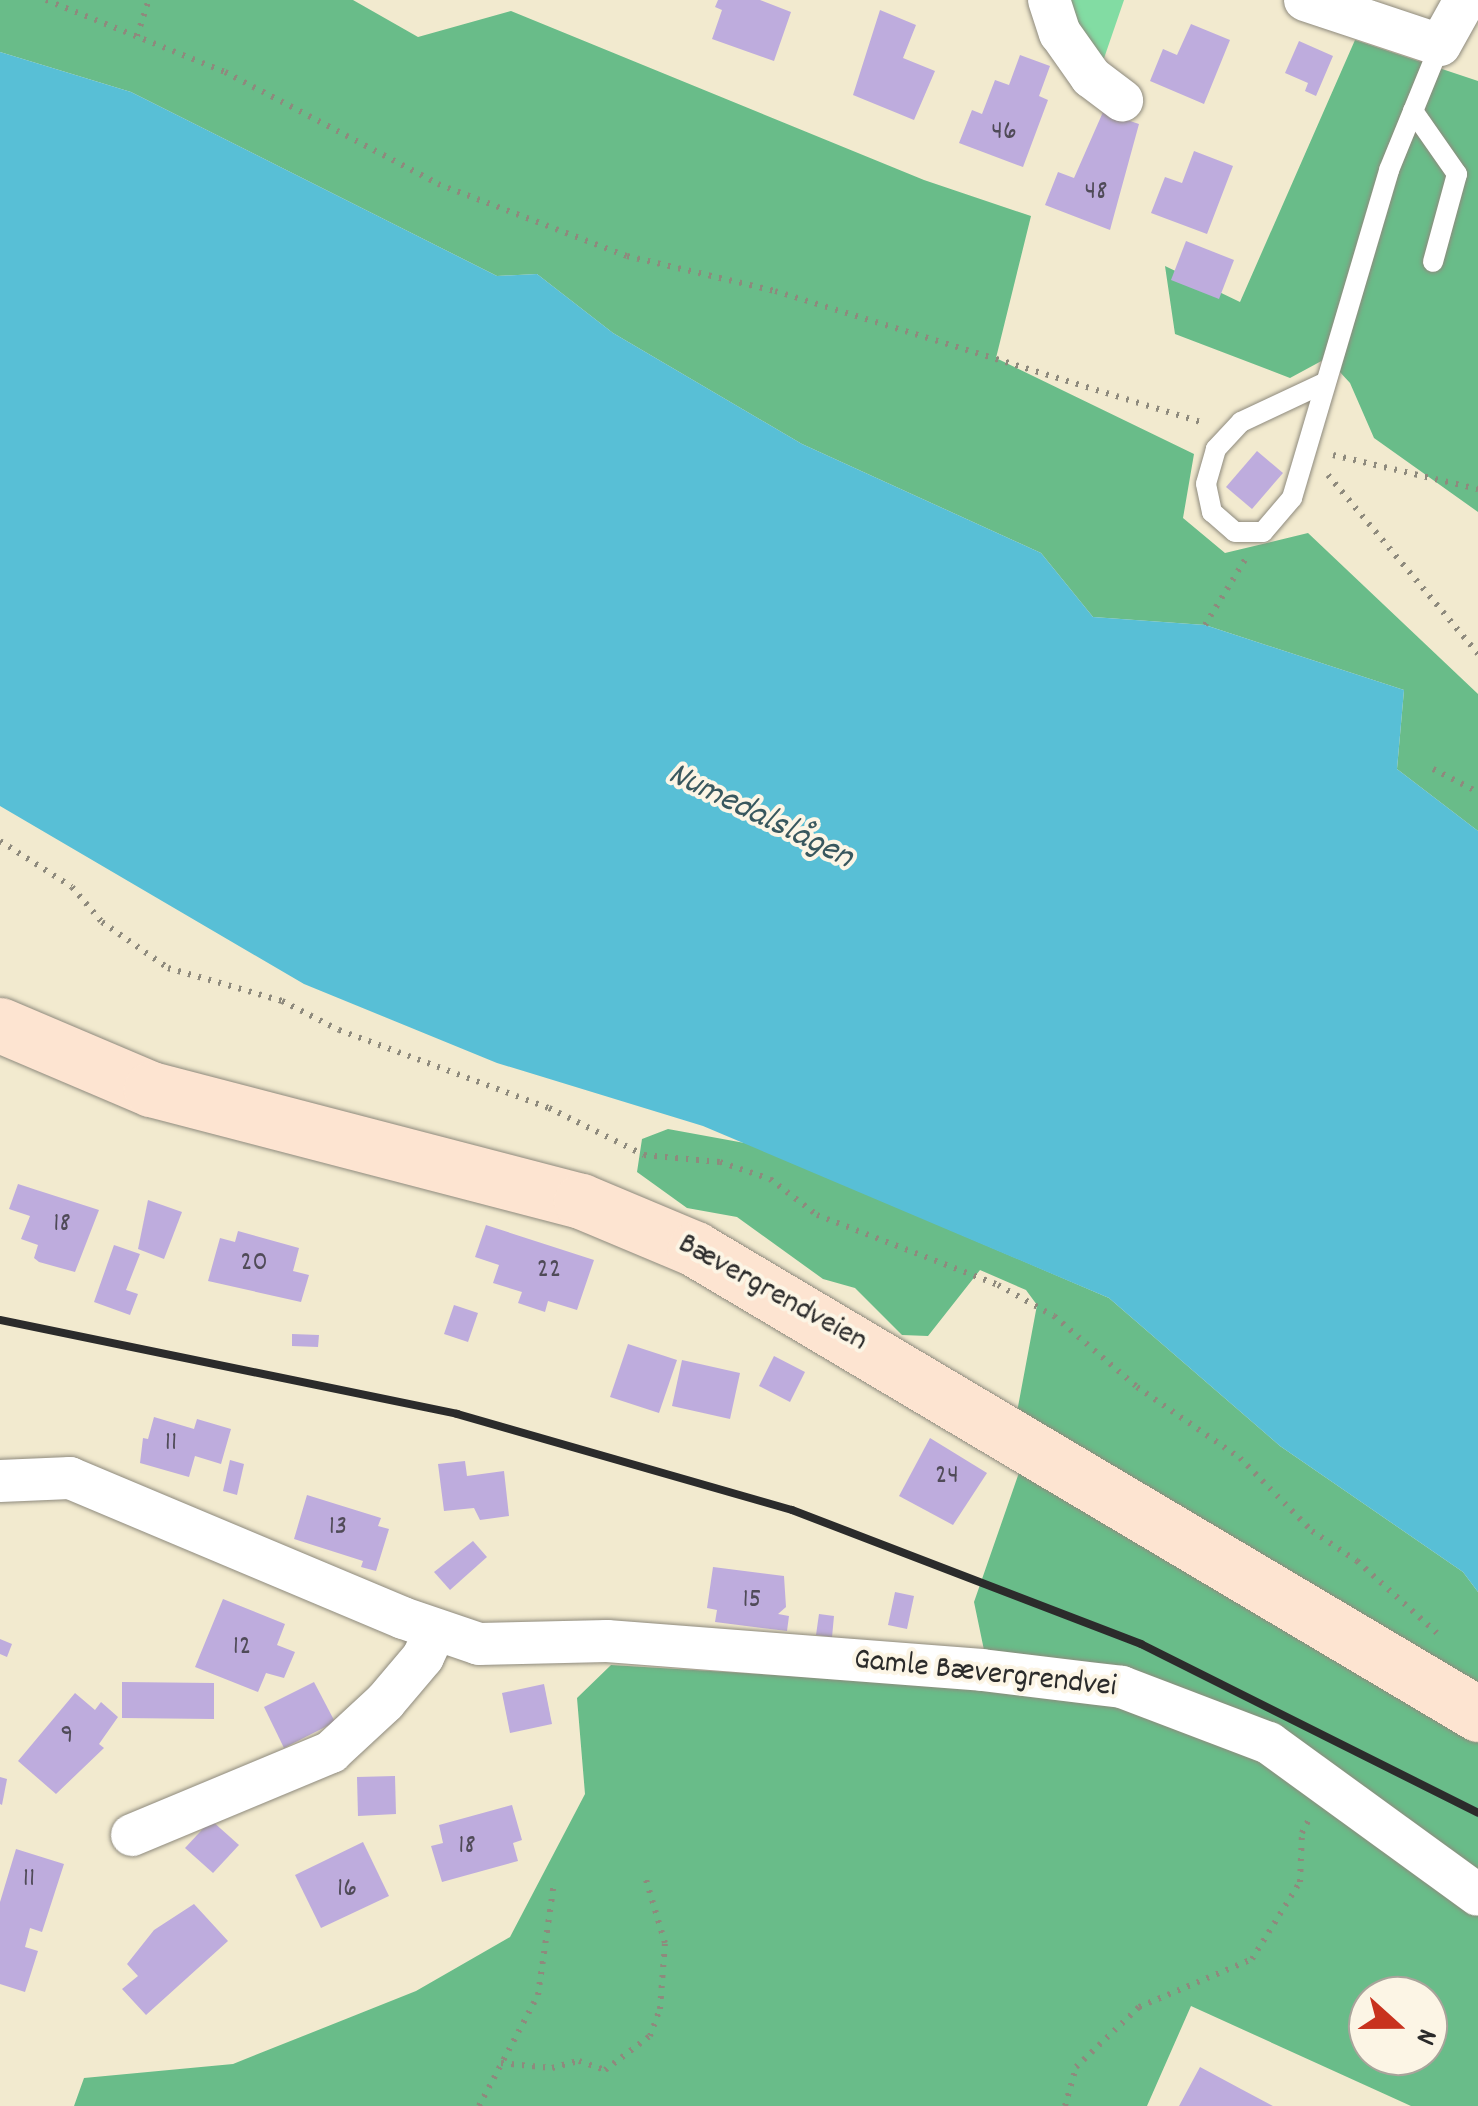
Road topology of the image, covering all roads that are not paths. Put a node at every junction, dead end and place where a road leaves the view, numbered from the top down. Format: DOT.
graph roads {
  1 [pos="1049,0"];
  2 [pos="1305,0"];
  3 [pos="1465,0"];
  4 [pos="1440,46"];
  5 [pos="1122,100"];
  6 [pos="1413,111"];
  7 [pos="1433,262"];
  8 [pos="1324,383"];
  9 [pos="0,1025"];
  10 [pos="0,1482"];
  11 [pos="435,1631"];
  12 [pos="1478,1714"];
  13 [pos="132,1835"];
  14 [pos="1478,1895"];
  1 -- 5 [label="street"];
  2 -- 4 [label="street"];
  3 -- 4 [label="street"];
  4 -- 6 [label="lane"];
  6 -- 7 [label="lane"];
  6 -- 8 [label="lane"];
  8 -- 8 [label="lane"];
  9 -- 12 [label="main road, Bævergrendveien"];
  10 -- 11 [label="street, Gamle Bævergrendvei"];
  11 -- 13 [label="street"];
  11 -- 14 [label="street, Gamle Bævergrendvei"];
}
